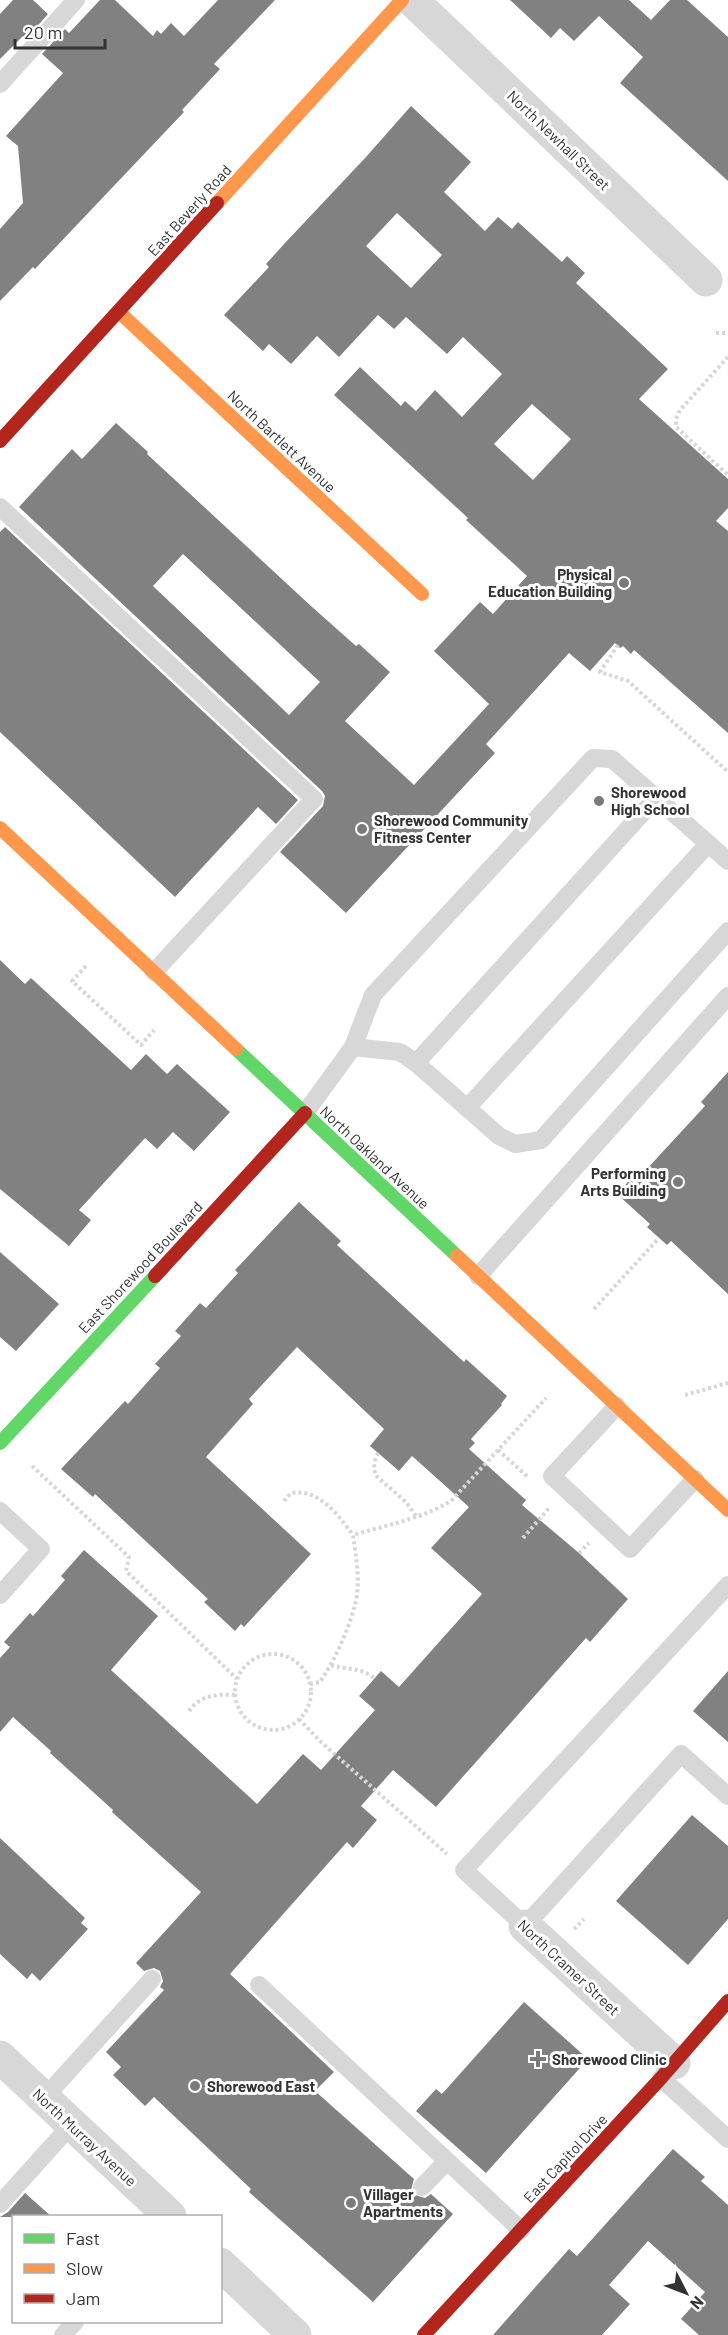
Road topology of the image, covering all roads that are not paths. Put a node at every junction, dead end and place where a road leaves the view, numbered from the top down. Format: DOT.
graph roads {
  1 [pos="76,0"];
  2 [pos="402,0"];
  3 [pos="412,0"];
  4 [pos="0,84"];
  5 [pos="706,280"];
  6 [pos="119,312"];
  7 [pos="0,441"];
  8 [pos="0,507"];
  9 [pos="422,594"];
  10 [pos="656,798"];
  11 [pos="0,828"];
  12 [pos="708,843"];
  13 [pos="728,861"];
  14 [pos="728,931"];
  15 [pos="154,972"];
  16 [pos="728,996"];
  17 [pos="353,1047"];
  18 [pos="416,1063"];
  19 [pos="467,1108"];
  20 [pos="305,1113"];
  21 [pos="478,1276"];
  22 [pos="617,1406"];
  23 [pos="2,1436"];
  24 [pos="695,1479"];
  25 [pos="0,1510"];
  26 [pos="728,1510"];
  27 [pos="728,1585"];
  28 [pos="0,1595"];
  29 [pos="728,1796"];
  30 [pos="525,1926"];
  31 [pos="152,1979"];
  32 [pos="259,1985"];
  33 [pos="728,2001"];
  34 [pos="0,2057"];
  35 [pos="667,2071"];
  36 [pos="44,2098"];
  37 [pos="72,2124"];
  38 [pos="728,2139"];
  39 [pos="448,2155"];
  40 [pos="422,2187"];
  41 [pos="0,2204"];
  42 [pos="168,2215"];
  43 [pos="521,2230"];
  44 [pos="222,2266"];
  45 [pos="74,2323"];
  46 [pos="63,2335"];
  47 [pos="296,2335"];
  48 [pos="424,2335"];
  1 -- 4 [label="lane"];
  2 -- 6 [label="street, East Beverly Road"];
  3 -- 5 [label="street, North Newhall Street"];
  6 -- 7 [label="street, East Beverly Road"];
  6 -- 9 [label="street, North Bartlett Avenue"];
  8 -- 15 [label="lane"];
  10 -- 12 [label="lane"];
  10 -- 17 [label="lane"];
  10 -- 18 [label="lane"];
  11 -- 15 [label="street, North Oakland Avenue"];
  12 -- 13 [label="lane"];
  12 -- 19 [label="lane"];
  14 -- 19 [label="lane"];
  15 -- 20 [label="street, North Oakland Avenue"];
  16 -- 21 [label="lane"];
  17 -- 18 [label="lane"];
  17 -- 20 [label="lane"];
  18 -- 19 [label="lane"];
  20 -- 21 [label="street, North Oakland Avenue"];
  20 -- 23 [label="street, East Shorewood Boulevard"];
  21 -- 22 [label="street, North Oakland Avenue"];
  22 -- 24 [label="street, North Oakland Avenue"];
  22 -- 24 [label="lane"];
  24 -- 26 [label="street, North Oakland Avenue"];
  25 -- 28 [label="lane"];
  27 -- 30 [label="lane, North Cramer Street"];
  29 -- 30 [label="lane"];
  30 -- 35 [label="street, North Cramer Street"];
  31 -- 36 [label="lane"];
  32 -- 39 [label="lane"];
  33 -- 35 [label="street, East Capitol Drive"];
  34 -- 36 [label="street, North Murray Avenue"];
  35 -- 38 [label="lane"];
  35 -- 43 [label="street, East Capitol Drive"];
  36 -- 37 [label="street, North Murray Avenue"];
  37 -- 41 [label="lane"];
  37 -- 42 [label="street, North Murray Avenue"];
  39 -- 40 [label="lane"];
  39 -- 43 [label="lane"];
  43 -- 48 [label="street, East Capitol Drive"];
  44 -- 47 [label="street"];
  45 -- 46 [label="lane"];
}
